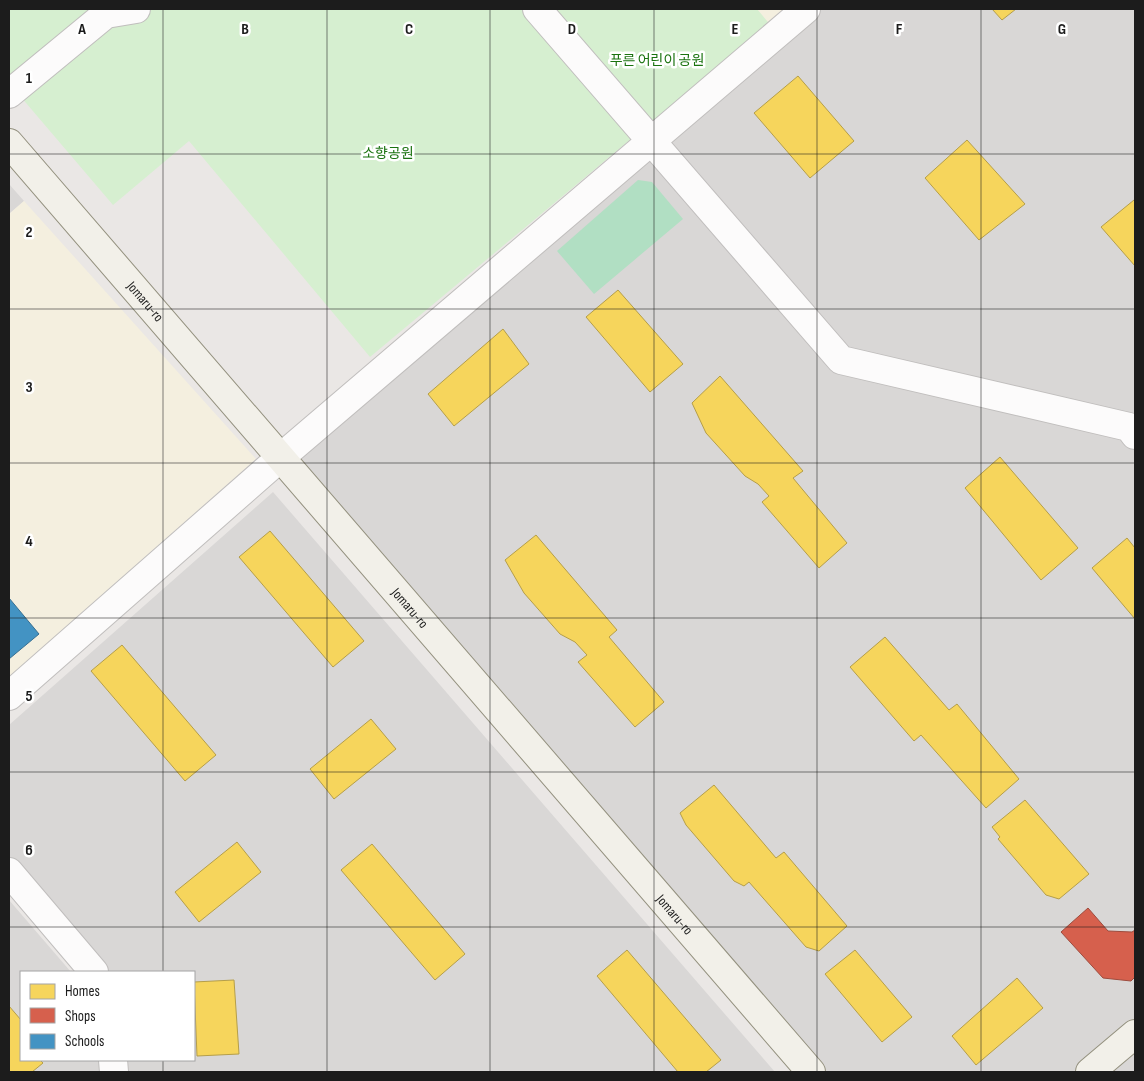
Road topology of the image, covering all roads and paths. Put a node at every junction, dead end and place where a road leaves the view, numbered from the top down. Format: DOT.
graph roads {
  1 [pos="136,9"];
  2 [pos="537,9"];
  3 [pos="806,9"];
  4 [pos="104,11"];
  5 [pos="9,94"];
  6 [pos="652,142"];
  7 [pos="9,143"];
  8 [pos="1135,435"];
  9 [pos="280,458"];
  10 [pos="9,696"];
  11 [pos="9,872"];
  12 [pos="93,971"];
  13 [pos="1135,1034"];
  14 [pos="811,1072"];
  15 [pos="1090,1072"];
  1 -- 4 [label="street"];
  2 -- 6 [label="street"];
  3 -- 6 [label="street"];
  4 -- 5 [label="street"];
  6 -- 8 [label="street"];
  6 -- 9 [label="street"];
  7 -- 9 [label="street, Jomaru-ro"];
  9 -- 10 [label="street"];
  9 -- 14 [label="street, Jomaru-ro"];
  11 -- 12 [label="street"];
  13 -- 15 [label="street"];
}
